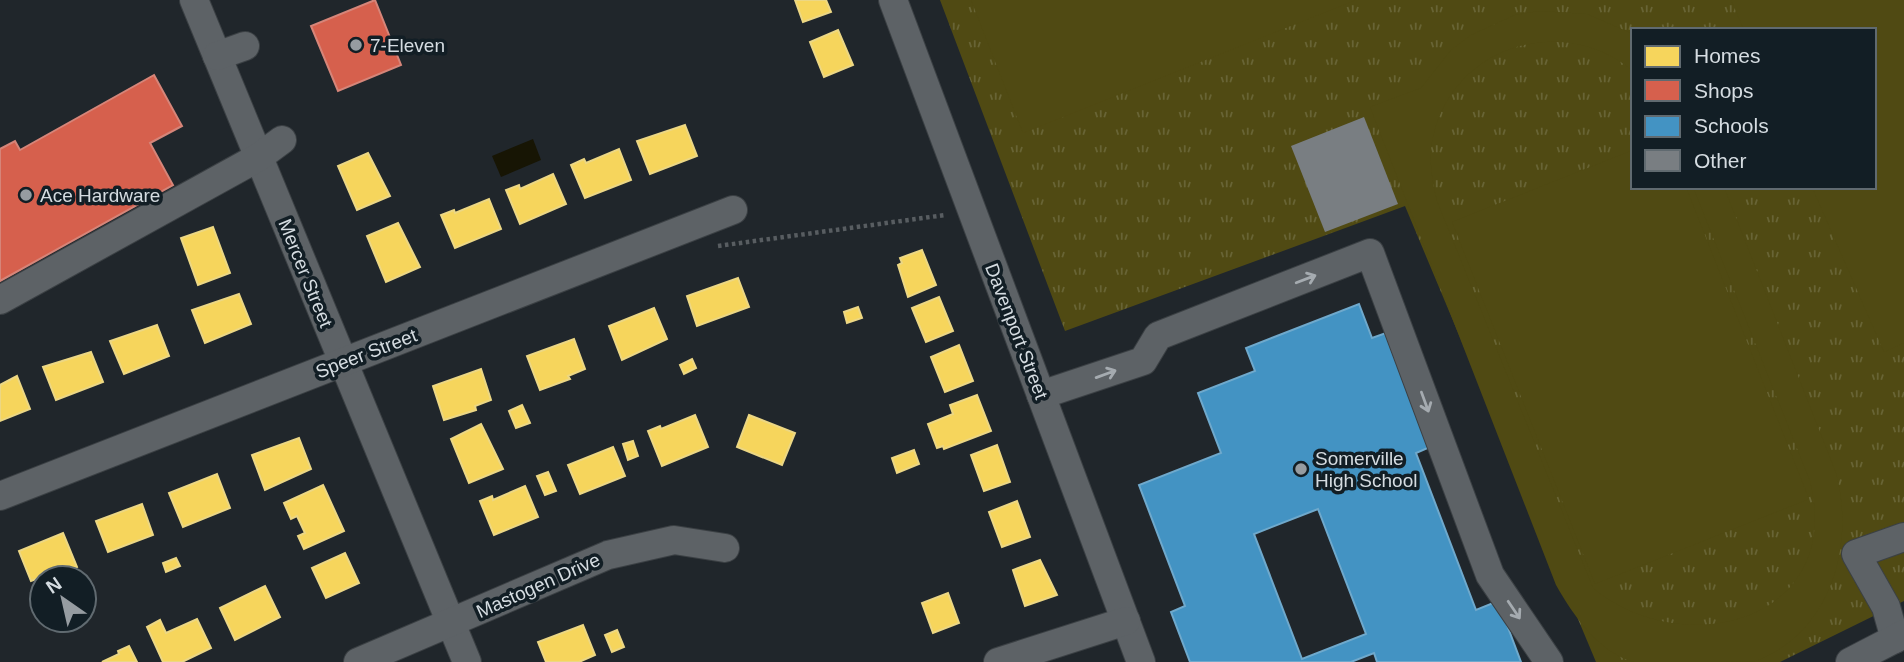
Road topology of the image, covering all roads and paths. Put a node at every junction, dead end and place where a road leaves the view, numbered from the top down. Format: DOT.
graph roads {
  1 [pos="194,0"];
  2 [pos="893,0"];
  3 [pos="246,46"];
  4 [pos="218,56"];
  5 [pos="282,140"];
  6 [pos="259,157"];
  7 [pos="733,210"];
  8 [pos="945,215"];
  9 [pos="707,248"];
  10 [pos="0,300"];
  11 [pos="343,362"];
  12 [pos="1041,395"];
  13 [pos="0,496"];
  14 [pos="1904,537"];
  15 [pos="725,548"];
  16 [pos="1126,621"];
  17 [pos="451,623"];
  18 [pos="1900,637"];
  19 [pos="358,662"];
  20 [pos="467,662"];
  21 [pos="998,662"];
  22 [pos="1141,662"];
  23 [pos="1549,662"];
  24 [pos="1850,662"];
  1 -- 4 [label="street, Mercer Street"];
  2 -- 12 [label="street, Davenport Street"];
  3 -- 4 [label="street"];
  4 -- 6 [label="street, Mercer Street"];
  5 -- 6 [label="street"];
  6 -- 10 [label="street"];
  6 -- 11 [label="street, Mercer Street"];
  7 -- 11 [label="street, Speer Street"];
  8 -- 9 [label="path"];
  11 -- 13 [label="street, Speer Street"];
  11 -- 17 [label="street, Mercer Street"];
  12 -- 16 [label="street, Davenport Street"];
  12 -- 23 [label="street, one-way"];
  14 -- 18 [label="street"];
  15 -- 17 [label="street, Mastogen Drive"];
  16 -- 21 [label="street"];
  16 -- 22 [label="street, Davenport Street"];
  17 -- 19 [label="street, Mastogen Drive"];
  17 -- 20 [label="street, Mercer Street"];
  18 -- 24 [label="street"];
}
